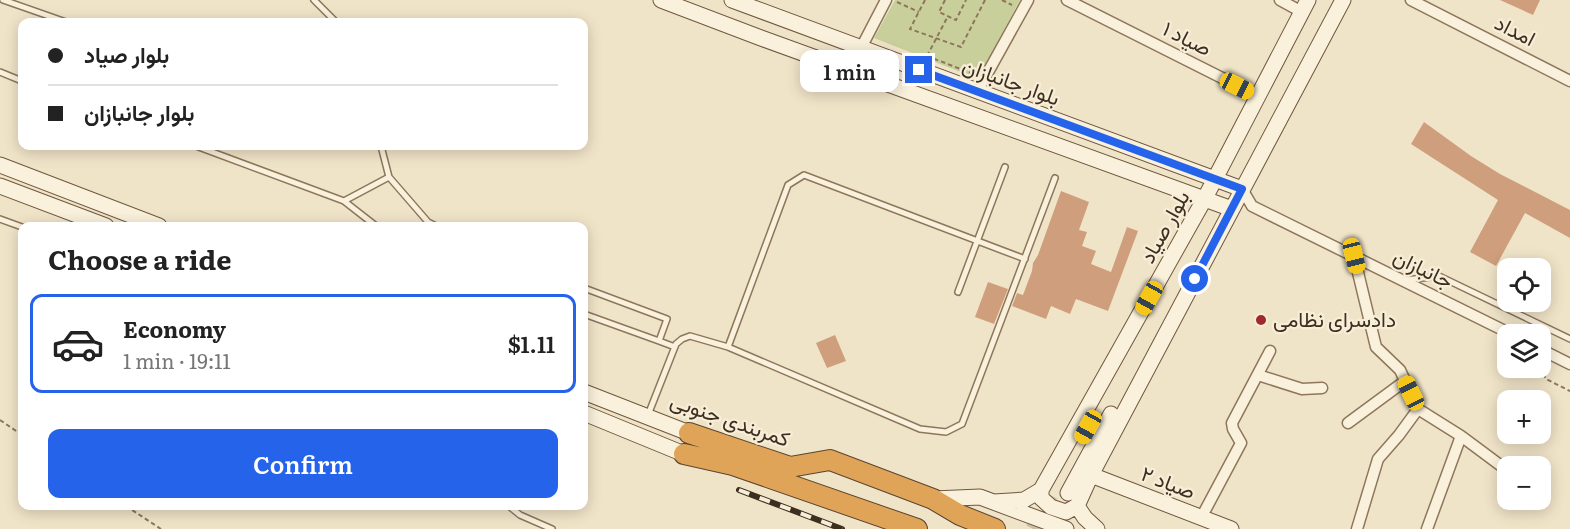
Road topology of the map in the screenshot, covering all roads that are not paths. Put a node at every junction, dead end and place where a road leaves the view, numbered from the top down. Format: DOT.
graph roads {
  1 [pos="3,0"];
  2 [pos="314,0"];
  3 [pos="661,0"];
  4 [pos="732,0"];
  5 [pos="886,0"];
  6 [pos="1028,0"];
  7 [pos="1067,0"];
  8 [pos="1280,0"];
  9 [pos="1343,0"];
  10 [pos="1411,0"];
  11 [pos="1305,6"];
  12 [pos="769,14"];
  13 [pos="55,18"];
  14 [pos="332,18"];
  15 [pos="760,38"];
  16 [pos="861,48"];
  17 [pos="0,72"];
  18 [pos="18,79"];
  19 [pos="1570,81"];
  20 [pos="981,85"];
  21 [pos="1258,96"];
  22 [pos="1071,126"];
  23 [pos="1063,148"];
  24 [pos="207,150"];
  25 [pos="382,150"];
  26 [pos="0,165"];
  27 [pos="1005,167"];
  28 [pos="389,177"];
  29 [pos="1055,178"];
  30 [pos="1215,178"];
  31 [pos="0,186"];
  32 [pos="1242,189"];
  33 [pos="1205,198"];
  34 [pos="344,201"];
  35 [pos="1252,206"];
  36 [pos="1232,209"];
  37 [pos="0,219"];
  38 [pos="95,222"];
  39 [pos="149,222"];
  40 [pos="371,222"];
  41 [pos="428,222"];
  42 [pos="18,226"];
  43 [pos="978,241"];
  44 [pos="1354,256"];
  45 [pos="1024,259"];
  46 [pos="1195,279"];
  47 [pos="1402,280"];
  48 [pos="588,289"];
  49 [pos="958,292"];
  50 [pos="588,315"];
  51 [pos="1497,327"];
  52 [pos="1570,339"];
  53 [pos="659,341"];
  54 [pos="675,347"];
  55 [pos="728,347"];
  56 [pos="1270,351"];
  57 [pos="1551,354"];
  58 [pos="1570,364"];
  59 [pos="1258,375"];
  60 [pos="1405,381"];
  61 [pos="1322,388"];
  62 [pos="588,394"];
  63 [pos="1418,409"];
  64 [pos="588,415"];
  65 [pos="647,416"];
  66 [pos="1348,423"];
  67 [pos="689,432"];
  68 [pos="639,436"];
  69 [pos="1461,436"];
  70 [pos="684,454"];
  71 [pos="736,457"];
  72 [pos="1497,463"];
  73 [pos="1091,476"];
  74 [pos="1054,491"];
  75 [pos="933,499"];
  76 [pos="994,502"];
  77 [pos="1077,506"];
  78 [pos="514,510"];
  79 [pos="1201,518"];
  80 [pos="552,529"];
  81 [pos="917,529"];
  82 [pos="995,529"];
  83 [pos="1066,529"];
  84 [pos="1098,529"];
  85 [pos="1231,529"];
  86 [pos="1357,529"];
  87 [pos="1427,529"];
  1 -- 13 [label="lane"];
  2 -- 14 [label="lane"];
  3 -- 15 [label="main road"];
  4 -- 12 [label="main road, بلوار جانبازان"];
  5 -- 16 [label="street"];
  6 -- 20 [label="street"];
  7 -- 21 [label="street, صیاد ۱"];
  8 -- 11 [label="street"];
  9 -- 32 [label="main road"];
  10 -- 19 [label="street, امداد"];
  11 -- 21 [label="main road, بلوار صیاد"];
  12 -- 15 [label="main road"];
  12 -- 16 [label="main road, بلوار جانبازان"];
  15 -- 23 [label="main road"];
  16 -- 20 [label="main road, بلوار جانبازان"];
  17 -- 18 [label="lane"];
  20 -- 22 [label="main road, بلوار جانبازان"];
  21 -- 30 [label="main road, بلوار صیاد"];
  22 -- 23 [label="main road"];
  22 -- 30 [label="main road, بلوار جانبازان"];
  23 -- 33 [label="main road"];
  24 -- 34 [label="lane"];
  25 -- 28 [label="lane"];
  26 -- 39 [label="main road"];
  27 -- 43 [label="lane"];
  28 -- 34 [label="lane"];
  28 -- 41 [label="lane"];
  29 -- 45 [label="lane"];
  30 -- 32 [label="main road, بلوار جانبازان"];
  30 -- 33 [label="main road, بلوار صیاد"];
  31 -- 38 [label="main road"];
  32 -- 35 [label="street"];
  32 -- 36 [label="main road"];
  33 -- 36 [label="main road"];
  33 -- 74 [label="main road, بلوار صیاد"];
  34 -- 40 [label="lane"];
  35 -- 36 [label="street"];
  35 -- 44 [label="street, جانبازان"];
  36 -- 46 [label="main road"];
  37 -- 42 [label="lane"];
  43 -- 45 [label="lane"];
  43 -- 49 [label="lane"];
  43 -- 55 [label="lane"];
  44 -- 47 [label="street, جانبازان"];
  44 -- 60 [label="street"];
  45 -- 55 [label="lane"];
  46 -- 73 [label="main road"];
  46 -- 74 [label="main road"];
  47 -- 51 [label="street, جانبازان"];
  47 -- 52 [label="lane"];
  48 -- 53 [label="lane"];
  50 -- 53 [label="lane"];
  53 -- 54 [label="lane"];
  54 -- 55 [label="lane"];
  54 -- 65 [label="lane"];
  56 -- 59 [label="street"];
  57 -- 58 [label="street"];
  59 -- 61 [label="street"];
  59 -- 79 [label="street"];
  60 -- 63 [label="street"];
  60 -- 66 [label="street"];
  62 -- 65 [label="main road, کمربندی جنوبی"];
  63 -- 69 [label="street"];
  63 -- 86 [label="street"];
  64 -- 68 [label="main road, کمربندی جنوبی"];
  65 -- 67 [label="main road, کمربندی جنوبی"];
  65 -- 68 [label="main road"];
  67 -- 71 [label="highway, کمربندی جنوبی"];
  68 -- 70 [label="main road, کمربندی جنوبی"];
  69 -- 72 [label="street"];
  69 -- 87 [label="street"];
  70 -- 71 [label="highway, کمربندی جنوبی"];
  71 -- 75 [label="highway, کمربندی جنوبی"];
  71 -- 81 [label="highway, کمربندی جنوبی"];
  73 -- 77 [label="main road"];
  73 -- 79 [label="main road, صیاد ۲"];
  74 -- 76 [label="main road"];
  74 -- 77 [label="main road"];
  75 -- 76 [label="main road"];
  75 -- 82 [label="highway, کمربندی جنوبی"];
  76 -- 83 [label="main road"];
  77 -- 84 [label="main road"];
  78 -- 80 [label="lane"];
  79 -- 85 [label="main road, صیاد ۲"];
}
